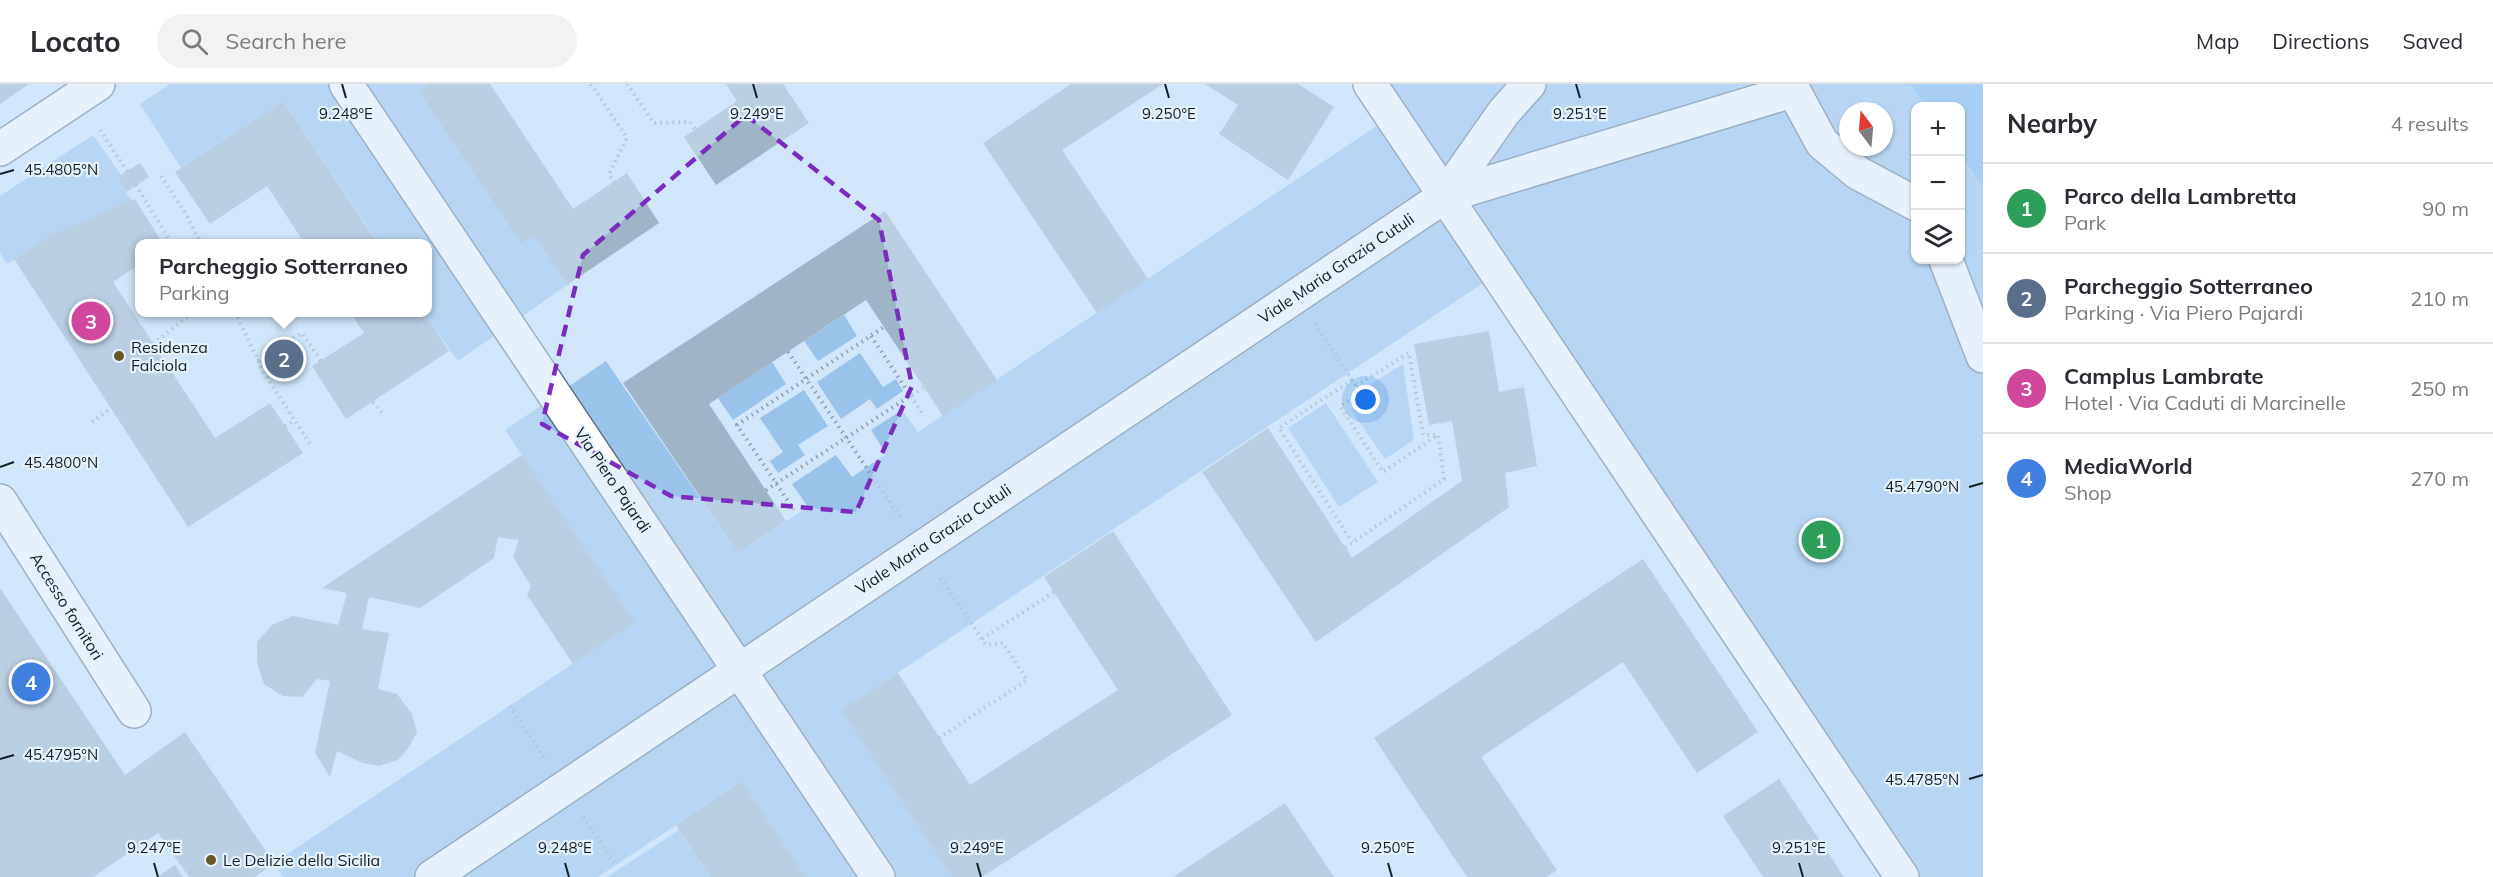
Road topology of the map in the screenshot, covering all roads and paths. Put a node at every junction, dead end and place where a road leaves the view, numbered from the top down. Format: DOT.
graph roads {
  1 [pos="98,84"];
  2 [pos="346,84"];
  3 [pos="591,84"];
  4 [pos="627,84"];
  5 [pos="1370,84"];
  6 [pos="1529,84"];
  7 [pos="1791,87"];
  8 [pos="695,129"];
  9 [pos="100,130"];
  10 [pos="0,149"];
  11 [pos="127,171"];
  12 [pos="161,176"];
  13 [pos="614,182"];
  14 [pos="136,185"];
  15 [pos="1440,199"];
  16 [pos="1911,201"];
  17 [pos="170,239"];
  18 [pos="199,239"];
  19 [pos="1948,264"];
  20 [pos="1296,295"];
  21 [pos="187,317"];
  22 [pos="237,317"];
  23 [pos="884,327"];
  24 [pos="871,336"];
  25 [pos="153,344"];
  26 [pos="1983,356"];
  27 [pos="258,361"];
  28 [pos="321,361"];
  29 [pos="1352,380"];
  30 [pos="1356,386"];
  31 [pos="924,387"];
  32 [pos="910,395"];
  33 [pos="373,402"];
  34 [pos="111,408"];
  35 [pos="382,413"];
  36 [pos="922,413"];
  37 [pos="295,420"];
  38 [pos="92,422"];
  39 [pos="285,426"];
  40 [pos="1438,435"];
  41 [pos="312,447"];
  42 [pos="776,484"];
  43 [pos="766,490"];
  44 [pos="0,501"];
  45 [pos="794,510"];
  46 [pos="1352,542"];
  47 [pos="1345,548"];
  48 [pos="1054,592"];
  49 [pos="981,639"];
  50 [pos="740,668"];
  51 [pos="134,711"];
  52 [pos="432,877"];
  53 [pos="878,877"];
  54 [pos="1902,877"];
  1 -- 10 [label="street"];
  2 -- 50 [label="street, Via Piero Pajardi"];
  3 -- 13 [label="path"];
  4 -- 8 [label="path"];
  5 -- 15 [label="street"];
  6 -- 15 [label="street"];
  7 -- 15 [label="street"];
  7 -- 16 [label="street"];
  9 -- 11 [label="path"];
  12 -- 18 [label="path"];
  14 -- 17 [label="path"];
  15 -- 20 [label="street, Viale Maria Grazia Cutuli"];
  15 -- 54 [label="street"];
  19 -- 26 [label="street"];
  20 -- 29 [label="path"];
  20 -- 50 [label="street, Viale Maria Grazia Cutuli"];
  21 -- 25 [label="path"];
  22 -- 27 [label="path"];
  23 -- 24 [label="path"];
  24 -- 32 [label="path"];
  24 -- 42 [label="path"];
  27 -- 28 [label="path"];
  27 -- 37 [label="path"];
  29 -- 30 [label="path"];
  29 -- 46 [label="path"];
  30 -- 40 [label="path"];
  30 -- 40 [label="path"];
  31 -- 32 [label="path"];
  32 -- 36 [label="path"];
  32 -- 42 [label="path"];
  33 -- 35 [label="path"];
  34 -- 38 [label="path"];
  37 -- 39 [label="path"];
  37 -- 41 [label="path"];
  40 -- 46 [label="path"];
  42 -- 43 [label="path"];
  42 -- 45 [label="path"];
  44 -- 51 [label="street, Accesso fornitori"];
  46 -- 47 [label="path"];
  48 -- 49 [label="path"];
  50 -- 52 [label="street, Viale Maria Grazia Cutuli"];
  50 -- 53 [label="street, Via Piero Pajardi"];
}
